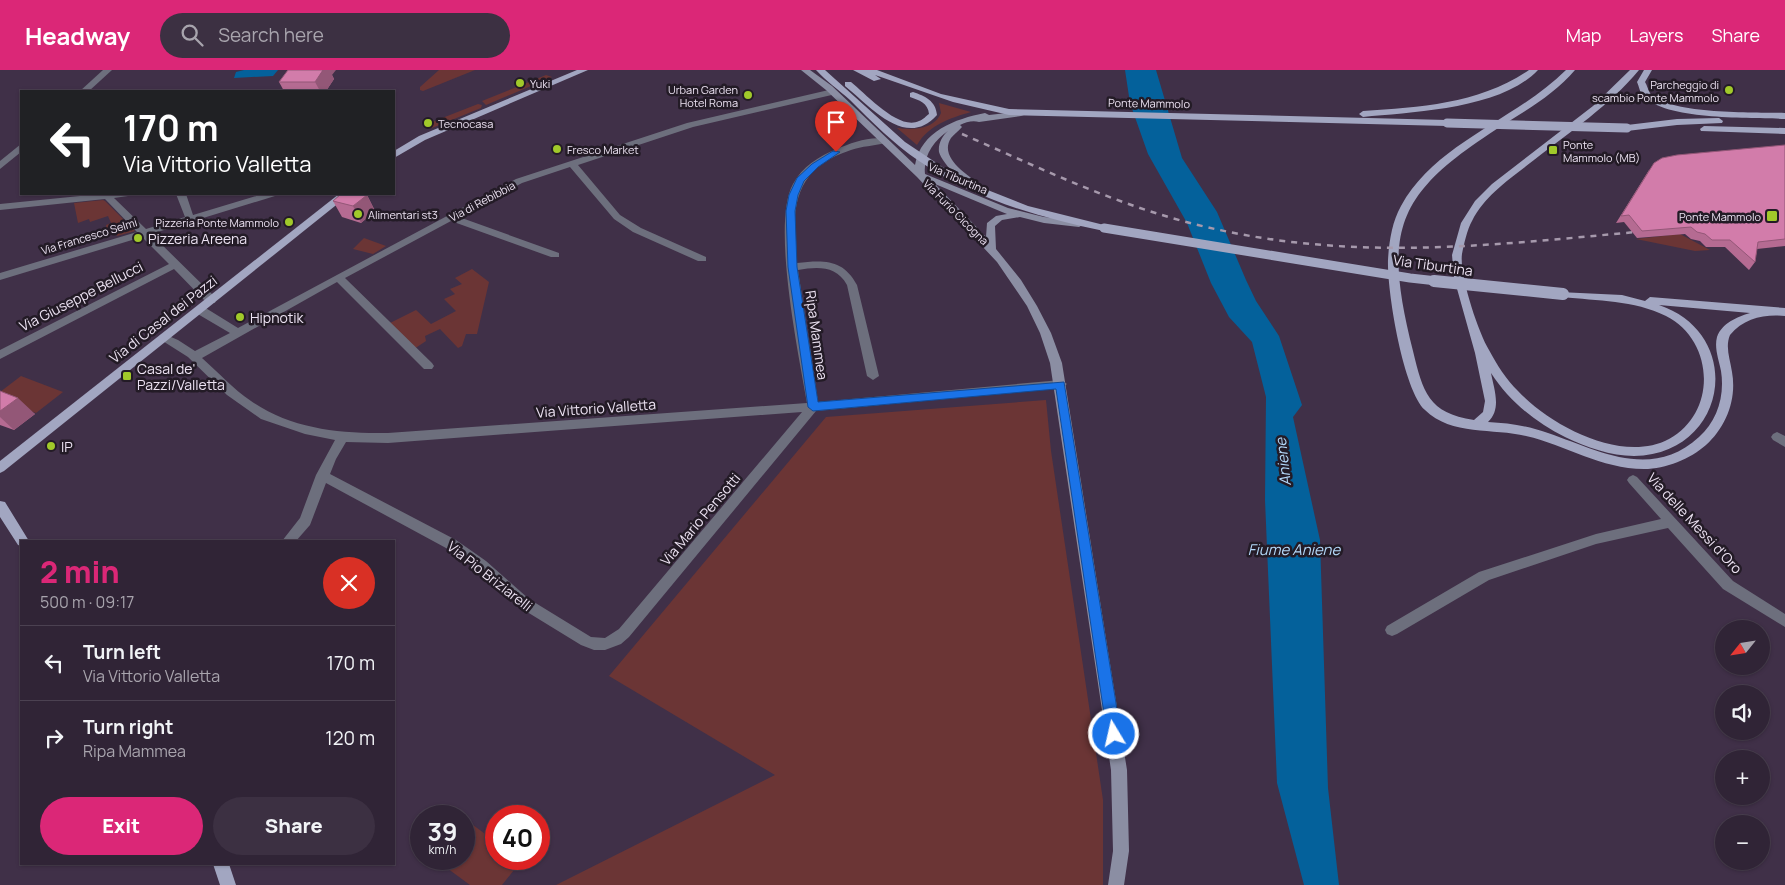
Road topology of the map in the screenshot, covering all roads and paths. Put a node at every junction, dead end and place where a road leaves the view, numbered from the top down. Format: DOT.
graph roads {
  1 [pos="108,70"];
  2 [pos="584,70"];
  3 [pos="805,70"];
  4 [pos="857,70"];
  5 [pos="870,70"];
  6 [pos="1534,70"];
  7 [pos="1571,70"];
  8 [pos="1636,70"];
  9 [pos="1648,70"];
  10 [pos="824,72"];
  11 [pos="85,90"];
  12 [pos="833,92"];
  13 [pos="1023,113"];
  14 [pos="985,116"];
  15 [pos="1785,116"];
  16 [pos="1276,118"];
  17 [pos="1785,122"];
  18 [pos="1627,128"];
  19 [pos="1785,131"];
  20 [pos="882,141"];
  21 [pos="20,148"];
  22 [pos="395,154"];
  23 [pos="920,157"];
  24 [pos="573,165"];
  25 [pos="0,166"];
  26 [pos="920,175"];
  27 [pos="979,188"];
  28 [pos="116,195"];
  29 [pos="182,195"];
  30 [pos="269,195"];
  31 [pos="344,195"];
  32 [pos="107,196"];
  33 [pos="0,207"];
  34 [pos="1023,216"];
  35 [pos="450,218"];
  36 [pos="190,219"];
  37 [pos="1079,224"];
  38 [pos="143,233"];
  39 [pos="992,248"];
  40 [pos="555,255"];
  41 [pos="702,259"];
  42 [pos="175,265"];
  43 [pos="793,267"];
  44 [pos="0,277"];
  45 [pos="338,277"];
  46 [pos="1622,299"];
  47 [pos="211,300"];
  48 [pos="200,310"];
  49 [pos="1767,310"];
  50 [pos="1785,312"];
  51 [pos="237,332"];
  52 [pos="164,338"];
  53 [pos="1476,338"];
  54 [pos="0,355"];
  55 [pos="196,356"];
  56 [pos="428,366"];
  57 [pos="873,376"];
  58 [pos="1060,384"];
  59 [pos="813,407"];
  60 [pos="1478,424"];
  61 [pos="343,437"];
  62 [pos="0,468"];
  63 [pos="322,475"];
  64 [pos="1633,480"];
  65 [pos="0,506"];
  66 [pos="1672,522"];
  67 [pos="22,540"];
  68 [pos="289,540"];
  69 [pos="1785,621"];
  70 [pos="1392,630"];
  71 [pos="606,644"];
  72 [pos="221,865"];
  73 [pos="228,885"];
  74 [pos="1116,885"];
  1 -- 11 [label="street"];
  2 -- 22 [label="main road"];
  3 -- 12 [label="street, Via Tiburtina"];
  4 -- 10 [label="main road"];
  5 -- 13 [label="main road"];
  6 -- 16 [label="main road"];
  7 -- 60 [label="main road"];
  8 -- 53 [label="main road"];
  9 -- 15 [label="main road"];
  10 -- 23 [label="main road, Via Tiburtina"];
  12 -- 20 [label="street, Via Tiburtina"];
  12 -- 24 [label="street, Via di Rebibbia"];
  13 -- 14 [label="street"];
  13 -- 16 [label="main road, Ponte Mammolo"];
  14 -- 23 [label="street"];
  14 -- 27 [label="street"];
  16 -- 18 [label="main road, bridge"];
  17 -- 18 [label="main road"];
  18 -- 19 [label="main road"];
  20 -- 26 [label="street, Via Tiburtina"];
  20 -- 43 [label="street, Ripa Mammea"];
  21 -- 25 [label="street"];
  23 -- 26 [label="street"];
  23 -- 27 [label="main road, Via Tiburtina"];
  24 -- 35 [label="street, Via di Rebibbia"];
  24 -- 41 [label="street"];
  26 -- 34 [label="street, Via Tiburtina"];
  26 -- 39 [label="street, Via Furio Cicogna"];
  27 -- 37 [label="main road, Via Tiburtina"];
  28 -- 32 [label="street"];
  29 -- 36 [label="street"];
  30 -- 36 [label="street, Via Francesco Selmi"];
  31 -- 47 [label="main road, Via di Casal dei Pazzi"];
  32 -- 33 [label="street"];
  32 -- 38 [label="street"];
  34 -- 37 [label="street, Via Tiburtina"];
  34 -- 39 [label="street, Via Furio Cicogna"];
  35 -- 40 [label="street"];
  35 -- 45 [label="street, Via di Rebibbia"];
  36 -- 38 [label="street, Via Francesco Selmi"];
  37 -- 46 [label="main road, Via Tiburtina, bridge"];
  38 -- 42 [label="street"];
  38 -- 44 [label="street, Via Francesco Selmi"];
  39 -- 58 [label="street, Via Furio Cicogna"];
  42 -- 47 [label="street"];
  42 -- 54 [label="street, Via Giuseppe Bellucci"];
  43 -- 57 [label="street"];
  43 -- 59 [label="street, Ripa Mammea"];
  45 -- 51 [label="street, Via di Rebibbia"];
  45 -- 56 [label="street"];
  46 -- 49 [label="main road, Via Tiburtina"];
  46 -- 53 [label="main road"];
  47 -- 48 [label="main road, Via di Casal dei Pazzi"];
  48 -- 51 [label="street"];
  48 -- 52 [label="main road, Via di Casal dei Pazzi"];
  49 -- 50 [label="main road, Via Tiburtina"];
  49 -- 60 [label="main road"];
  51 -- 55 [label="street, Via di Rebibbia"];
  52 -- 55 [label="street, Via Vittorio Valletta"];
  52 -- 62 [label="main road, Via di Casal dei Pazzi"];
  53 -- 60 [label="main road"];
  55 -- 61 [label="street, Via Vittorio Valletta"];
  58 -- 59 [label="street, Via Vittorio Valletta"];
  58 -- 74 [label="street, Via Furio Cicogna"];
  59 -- 61 [label="street, Via Vittorio Valletta"];
  59 -- 71 [label="street, Via Mario Pensotti"];
  61 -- 63 [label="street"];
  63 -- 68 [label="street"];
  63 -- 71 [label="street, Via Pio Briziarelli"];
  64 -- 66 [label="street, Via delle Messi d'Oro"];
  65 -- 67 [label="main road"];
  66 -- 69 [label="street, Via delle Messi d'Oro"];
  66 -- 70 [label="street"];
  72 -- 73 [label="main road"];
}
